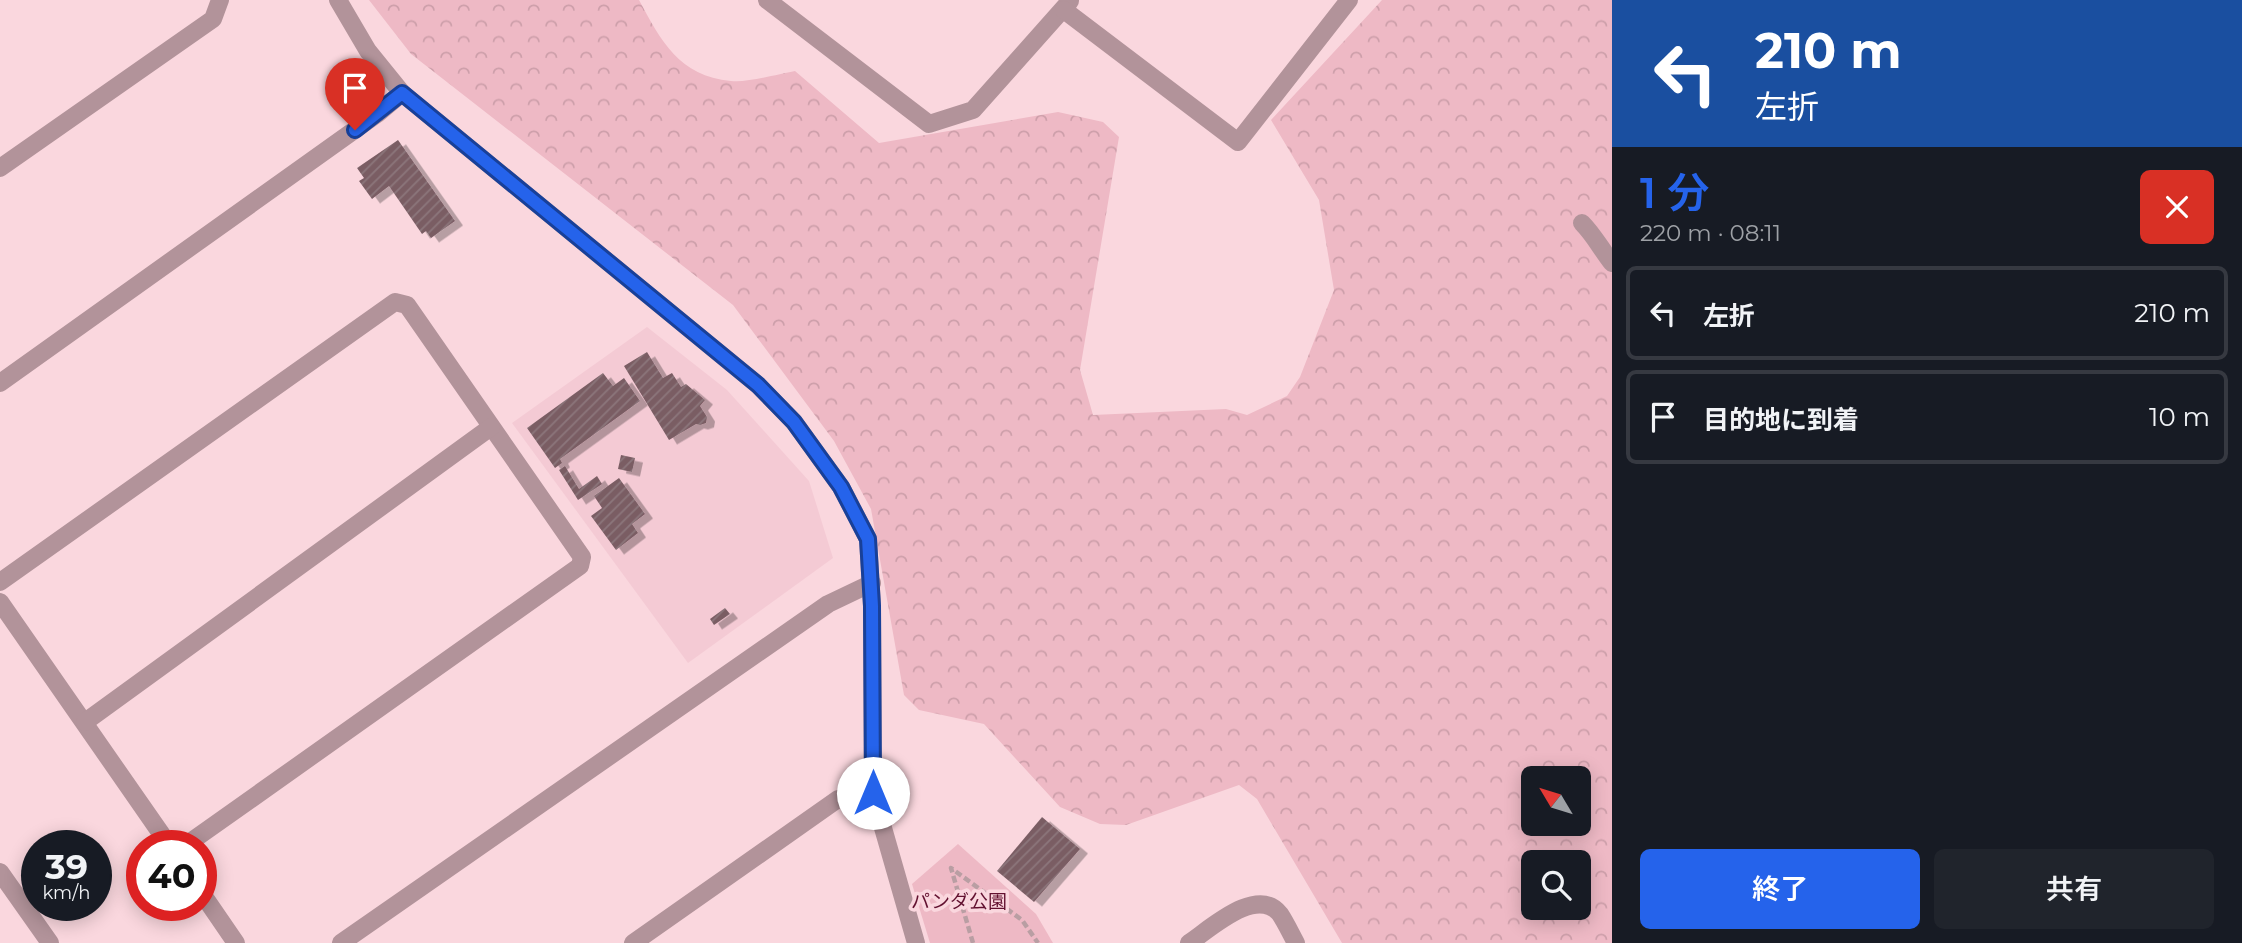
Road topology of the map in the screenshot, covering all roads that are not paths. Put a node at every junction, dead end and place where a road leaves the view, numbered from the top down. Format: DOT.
graph roads {
  1 [pos="220,0"];
  2 [pos="338,0"];
  3 [pos="1349,0"];
  4 [pos="773,2"];
  5 [pos="1067,5"];
  6 [pos="402,93"];
  7 [pos="0,168"];
  8 [pos="1582,223"];
  9 [pos="1612,262"];
  10 [pos="0,383"];
  11 [pos="491,427"];
  12 [pos="0,582"];
  13 [pos="872,583"];
  14 [pos="0,601"];
  15 [pos="85,722"];
  16 [pos="873,793"];
  17 [pos="159,830"];
  18 [pos="207,830"];
  19 [pos="0,872"];
  20 [pos="217,915"];
  21 [pos="50,943"];
  22 [pos="236,943"];
  23 [pos="341,943"];
  24 [pos="633,943"];
  25 [pos="916,943"];
  26 [pos="1189,943"];
  27 [pos="1296,943"];
  1 -- 7 [label="street"];
  2 -- 6 [label="street"];
  3 -- 5 [label="street"];
  4 -- 5 [label="street"];
  6 -- 10 [label="street"];
  6 -- 13 [label="street"];
  8 -- 9 [label="street"];
  11 -- 12 [label="street"];
  11 -- 15 [label="street"];
  11 -- 18 [label="street"];
  13 -- 16 [label="street"];
  13 -- 23 [label="street"];
  14 -- 15 [label="street"];
  15 -- 17 [label="street"];
  16 -- 24 [label="street"];
  16 -- 25 [label="street"];
  19 -- 21 [label="street"];
  20 -- 22 [label="street"];
  26 -- 27 [label="street"];
}
